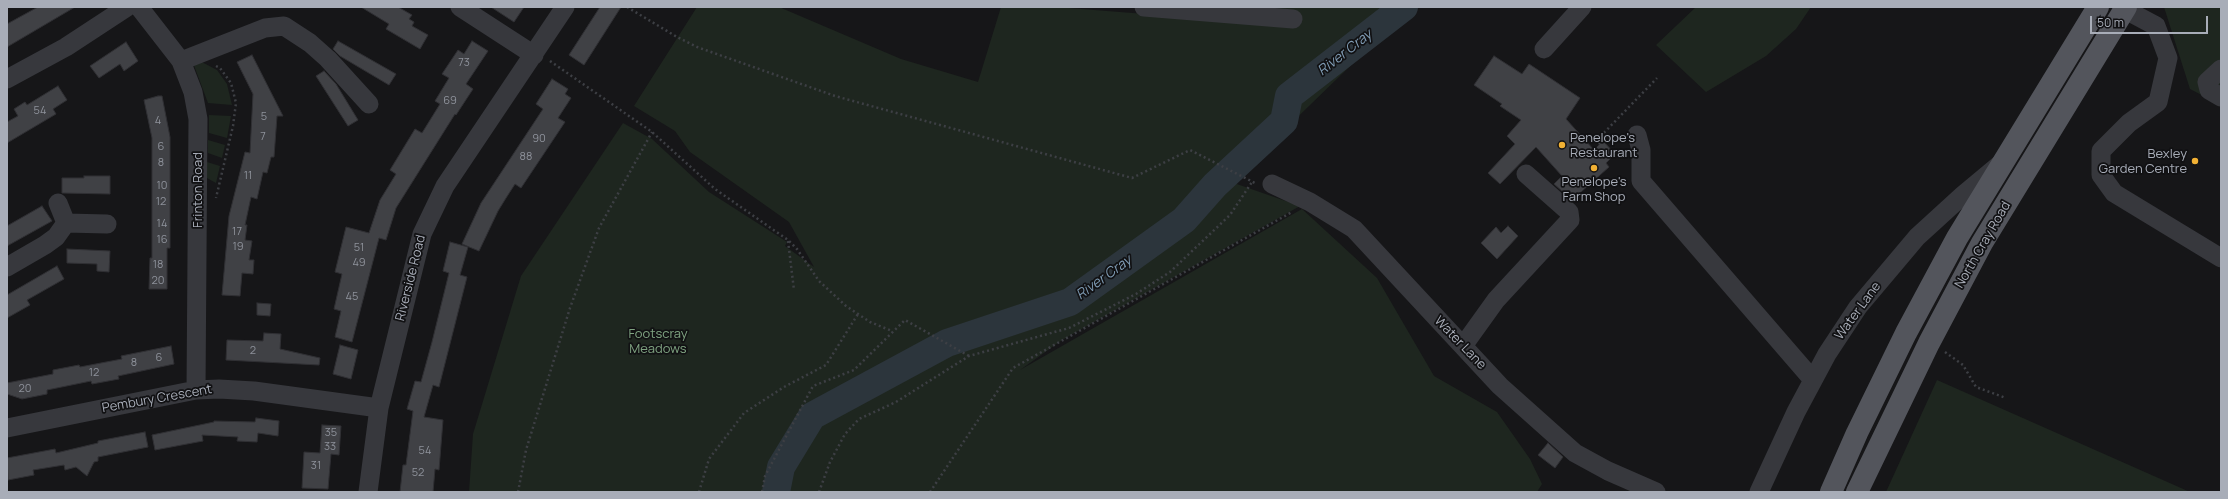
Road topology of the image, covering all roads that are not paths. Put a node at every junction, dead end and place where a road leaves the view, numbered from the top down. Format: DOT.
graph roads {
  1 [pos="127,7"];
  2 [pos="139,7"];
  3 [pos="460,7"];
  4 [pos="565,7"];
  5 [pos="1144,7"];
  6 [pos="1582,7"];
  7 [pos="2098,7"];
  8 [pos="2125,8"];
  9 [pos="1293,19"];
  10 [pos="1544,49"];
  11 [pos="535,53"];
  12 [pos="189,58"];
  13 [pos="2221,69"];
  14 [pos="7,79"];
  15 [pos="2221,97"];
  16 [pos="369,104"];
  17 [pos="1637,135"];
  18 [pos="2001,164"];
  19 [pos="1526,174"];
  20 [pos="1272,184"];
  21 [pos="58,203"];
  22 [pos="66,223"];
  23 [pos="107,224"];
  24 [pos="2221,258"];
  25 [pos="7,267"];
  26 [pos="1463,346"];
  27 [pos="1813,380"];
  28 [pos="196,390"];
  29 [pos="379,408"];
  30 [pos="7,428"];
  31 [pos="368,492"];
  32 [pos="1656,492"];
  33 [pos="1759,492"];
  34 [pos="1831,492"];
  35 [pos="1857,492"];
  1 -- 14 [label="street"];
  2 -- 12 [label="street, Frinton Road"];
  3 -- 11 [label="street"];
  4 -- 11 [label="street, Riverside Road"];
  5 -- 9 [label="street"];
  6 -- 10 [label="street"];
  7 -- 18 [label="main road, North Cray Road"];
  8 -- 24 [label="street"];
  8 -- 35 [label="main road, North Cray Road"];
  11 -- 29 [label="street, Riverside Road"];
  12 -- 16 [label="street"];
  12 -- 28 [label="street, Frinton Road"];
  13 -- 15 [label="street"];
  17 -- 27 [label="street"];
  18 -- 27 [label="street, Water Lane"];
  18 -- 34 [label="main road, North Cray Road"];
  19 -- 26 [label="street"];
  20 -- 26 [label="street, Water Lane"];
  21 -- 22 [label="street"];
  22 -- 23 [label="street"];
  22 -- 25 [label="street"];
  26 -- 32 [label="street, Water Lane"];
  27 -- 33 [label="street, Water Lane"];
  28 -- 29 [label="street, Pembury Crescent"];
  28 -- 30 [label="street, Pembury Crescent"];
  29 -- 31 [label="street, Riverside Road"];
}
